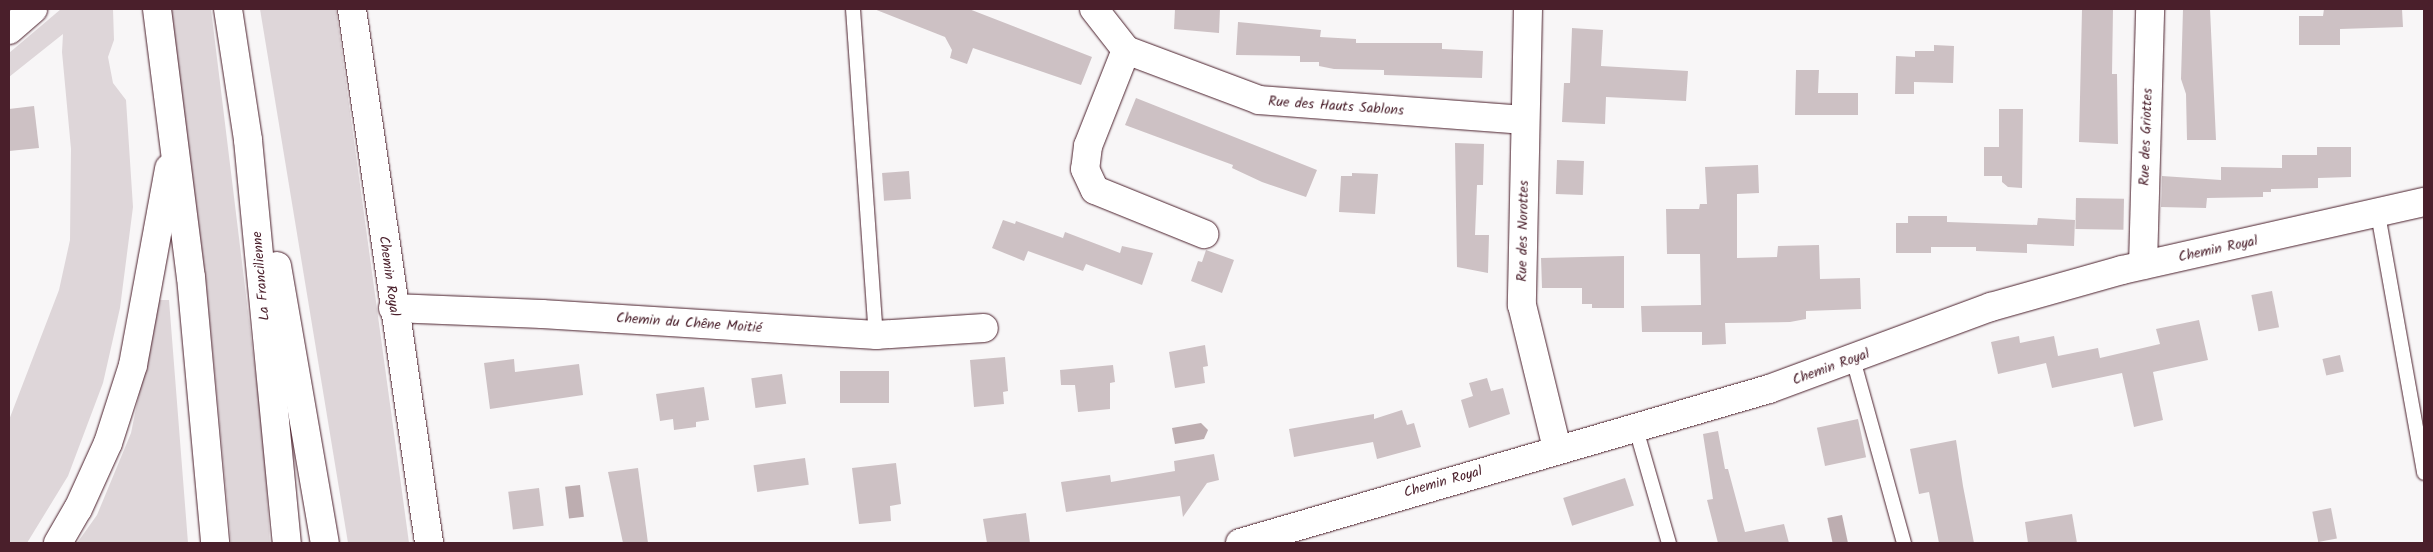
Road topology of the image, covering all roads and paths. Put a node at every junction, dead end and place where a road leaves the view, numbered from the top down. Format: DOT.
graph roads {
  1 [pos="10,9"];
  2 [pos="33,9"];
  3 [pos="157,9"];
  4 [pos="228,9"];
  5 [pos="352,9"];
  6 [pos="853,9"];
  7 [pos="1094,9"];
  8 [pos="1528,9"];
  9 [pos="2150,9"];
  10 [pos="9,17"];
  11 [pos="9,30"];
  12 [pos="1126,50"];
  13 [pos="1524,120"];
  14 [pos="174,139"];
  15 [pos="248,140"];
  16 [pos="2424,202"];
  17 [pos="2378,214"];
  18 [pos="1204,234"];
  19 [pos="2143,266"];
  20 [pos="393,308"];
  21 [pos="984,328"];
  22 [pos="876,335"];
  23 [pos="1853,359"];
  24 [pos="1636,429"];
  25 [pos="1557,449"];
  26 [pos="2424,473"];
  27 [pos="58,543"];
  28 [pos="215,543"];
  29 [pos="287,543"];
  30 [pos="325,543"];
  31 [pos="429,543"];
  32 [pos="1240,543"];
  33 [pos="1669,543"];
  34 [pos="1904,543"];
  1 -- 10 [label="lane"];
  2 -- 11 [label="main road"];
  3 -- 14 [label="main road"];
  4 -- 15 [label="main road, La Francilienne"];
  5 -- 20 [label="main road, Chemin Royal"];
  6 -- 22 [label="lane"];
  7 -- 12 [label="main road"];
  8 -- 13 [label="main road, Rue des Norottes"];
  9 -- 19 [label="main road, Rue des Griottes"];
  12 -- 13 [label="main road, Rue des Hauts Sablons"];
  12 -- 18 [label="main road"];
  13 -- 25 [label="main road, Rue des Norottes"];
  14 -- 27 [label="main road"];
  14 -- 28 [label="main road"];
  15 -- 29 [label="main road, La Francilienne"];
  15 -- 30 [label="main road"];
  16 -- 17 [label="main road, Chemin Royal"];
  17 -- 19 [label="main road, Chemin Royal"];
  17 -- 26 [label="lane"];
  19 -- 23 [label="main road, Chemin Royal"];
  20 -- 22 [label="main road, Chemin du Chêne Moitié"];
  20 -- 31 [label="main road, Chemin Royal"];
  21 -- 22 [label="main road, Chemin du Chêne Moitié"];
  23 -- 24 [label="main road, Chemin Royal"];
  23 -- 34 [label="lane"];
  24 -- 25 [label="main road, Chemin Royal"];
  24 -- 33 [label="lane"];
  25 -- 32 [label="main road, Chemin Royal"];
}
